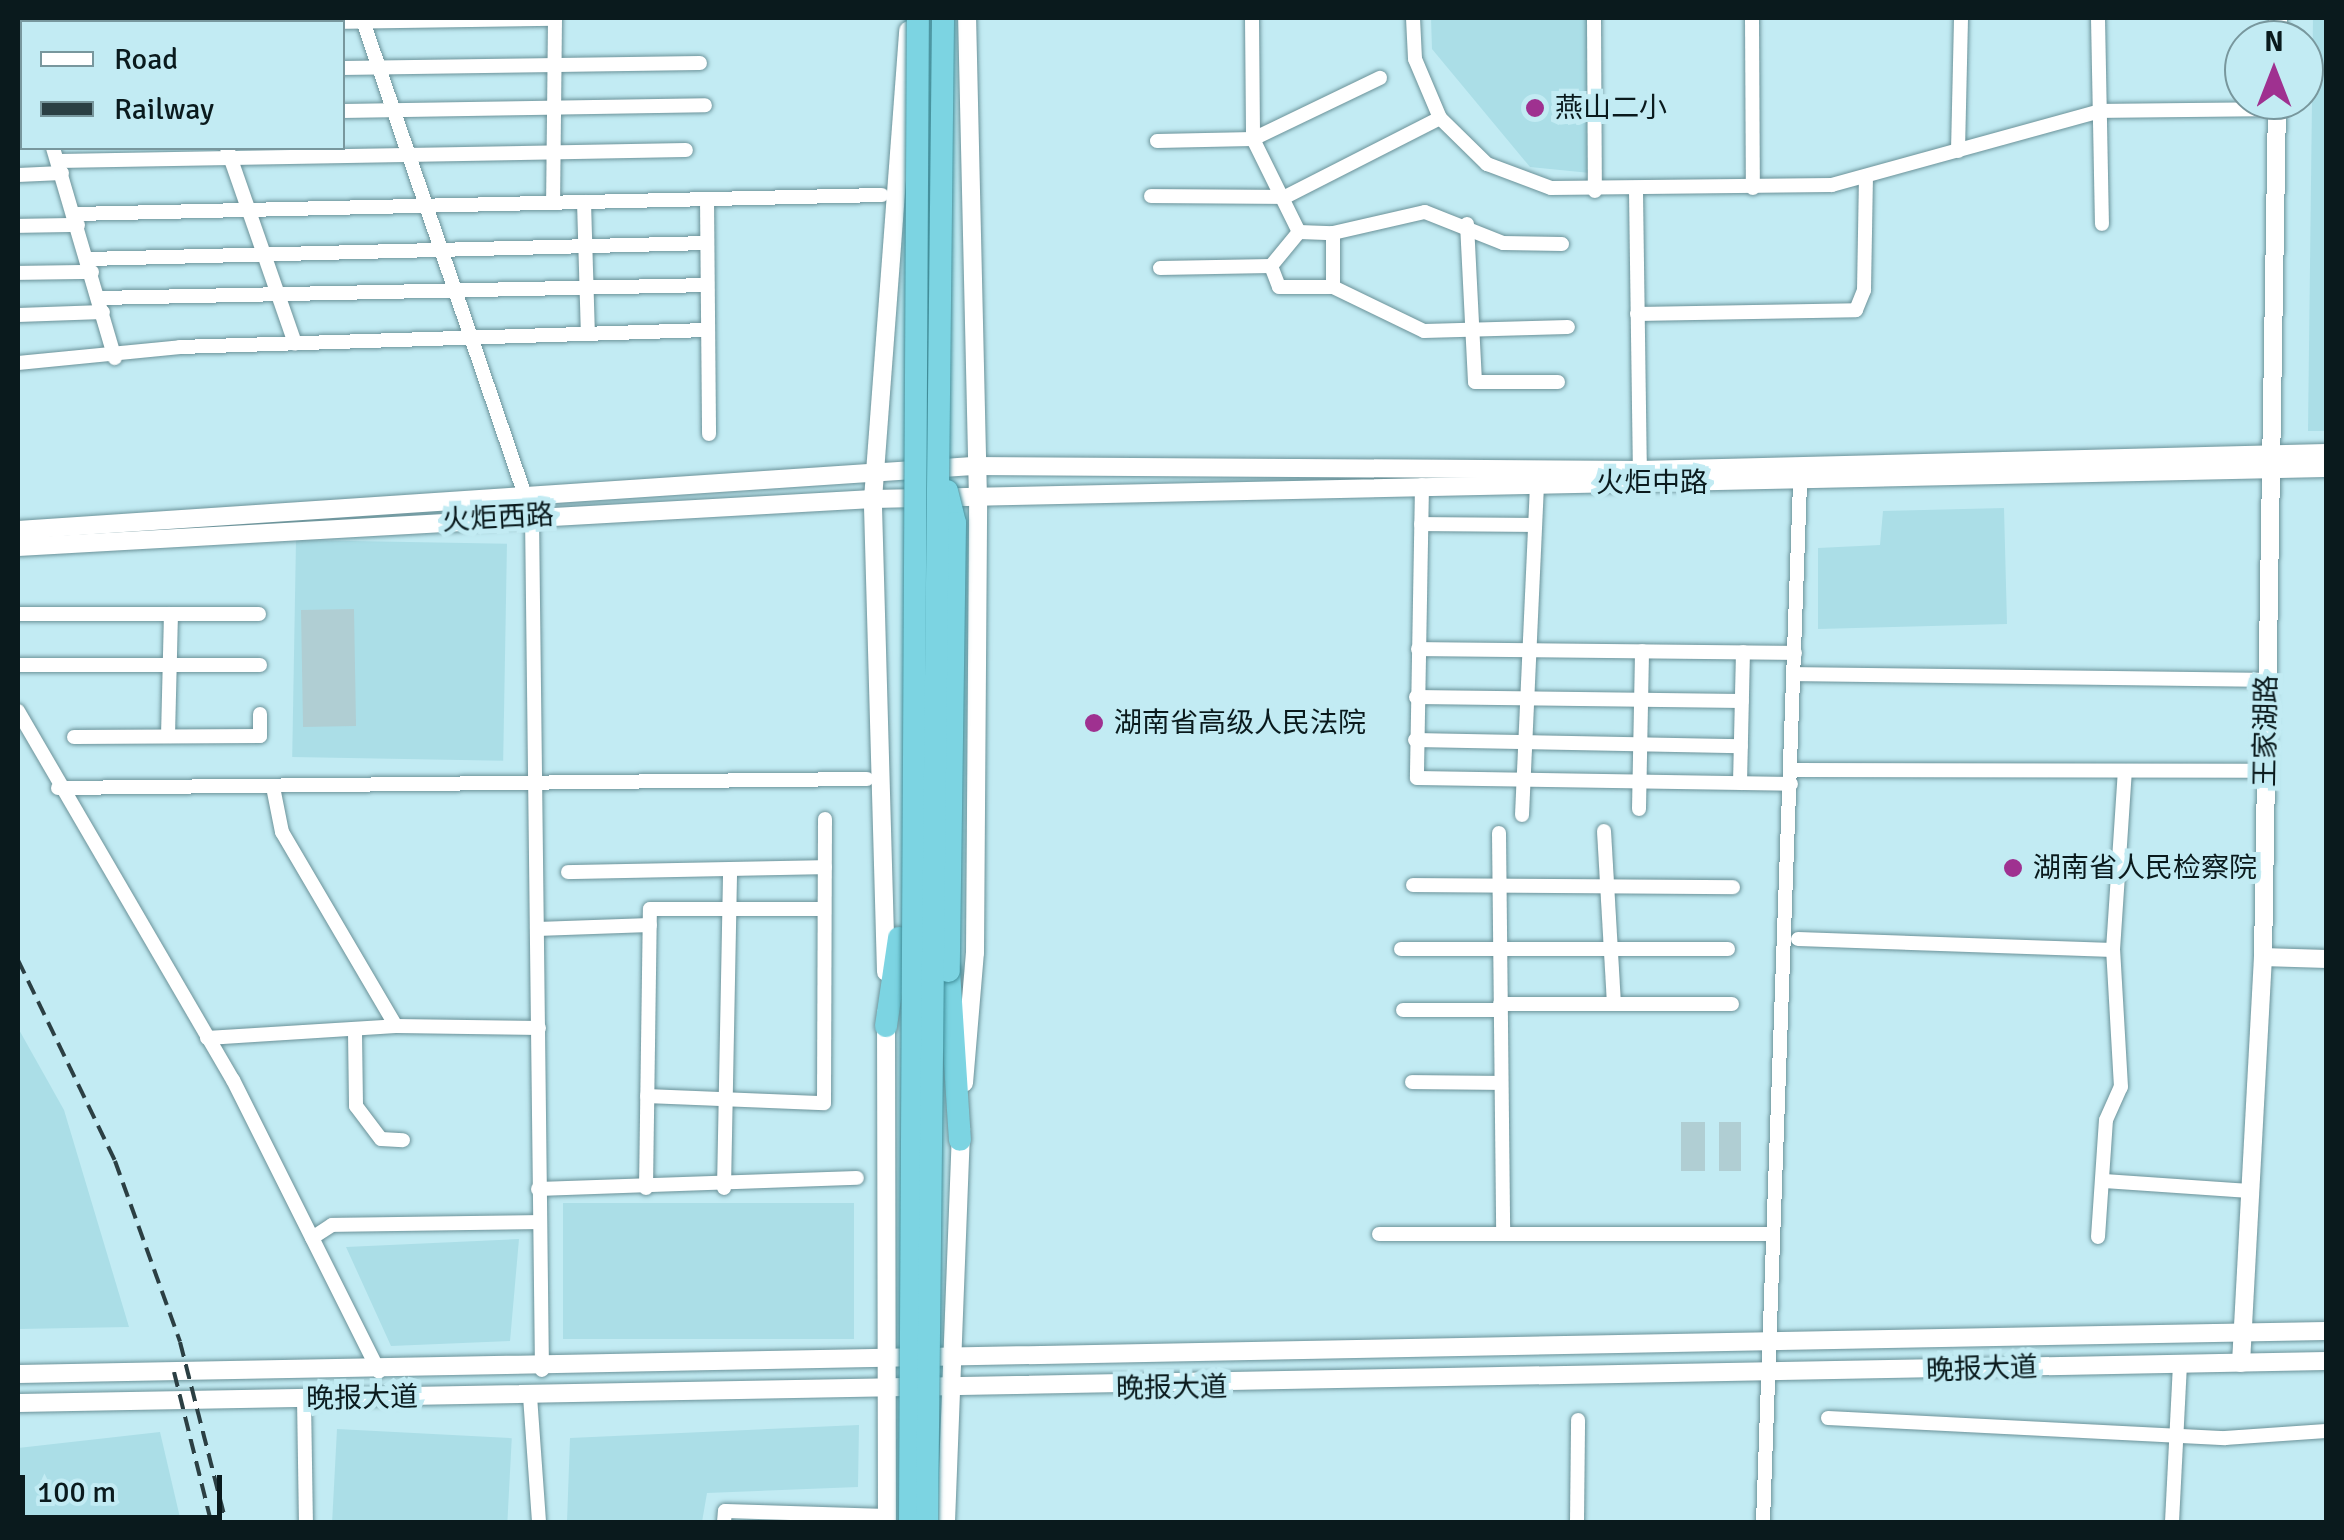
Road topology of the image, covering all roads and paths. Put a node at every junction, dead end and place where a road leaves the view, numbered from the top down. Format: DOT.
graph roads {
  1 [pos="908,18"];
  2 [pos="918,18"];
  3 [pos="943,18"];
  4 [pos="966,18"];
  5 [pos="1252,18"];
  6 [pos="1413,18"];
  7 [pos="1594,18"];
  8 [pos="1752,18"];
  9 [pos="1961,18"];
  10 [pos="2098,18"];
  11 [pos="462,19"];
  12 [pos="363,20"];
  13 [pos="554,63"];
  14 [pos="700,63"];
  15 [pos="379,67"];
  16 [pos="345,68"];
  17 [pos="1380,78"];
  18 [pos="705,105"];
  19 [pos="554,106"];
  20 [pos="2224,106"];
  21 [pos="394,110"];
  22 [pos="345,111"];
  23 [pos="2100,111"];
  24 [pos="1440,118"];
  25 [pos="2277,120"];
  26 [pos="1252,139"];
  27 [pos="1157,142"];
  28 [pos="553,150"];
  29 [pos="686,150"];
  30 [pos="1958,151"];
  31 [pos="229,152"];
  32 [pos="408,152"];
  33 [pos="58,160"];
  34 [pos="18,175"];
  35 [pos="1866,179"];
  36 [pos="1753,188"];
  37 [pos="1594,191"];
  38 [pos="1636,192"];
  39 [pos="882,195"];
  40 [pos="1151,196"];
  41 [pos="1285,197"];
  42 [pos="707,199"];
  43 [pos="553,202"];
  44 [pos="584,202"];
  45 [pos="424,206"];
  46 [pos="249,210"];
  47 [pos="77,219"];
  48 [pos="1467,224"];
  49 [pos="2102,224"];
  50 [pos="18,226"];
  51 [pos="1299,232"];
  52 [pos="1333,233"];
  53 [pos="707,243"];
  54 [pos="1562,244"];
  55 [pos="586,246"];
  56 [pos="440,251"];
  57 [pos="266,254"];
  58 [pos="90,265"];
  59 [pos="1272,266"];
  60 [pos="1160,268"];
  61 [pos="18,273"];
  62 [pos="707,285"];
  63 [pos="587,288"];
  64 [pos="1333,288"];
  65 [pos="454,293"];
  66 [pos="280,297"];
  67 [pos="101,305"];
  68 [pos="1638,314"];
  69 [pos="18,315"];
  70 [pos="1568,327"];
  71 [pos="707,330"];
  72 [pos="588,332"];
  73 [pos="1467,333"];
  74 [pos="469,336"];
  75 [pos="295,343"];
  76 [pos="115,358"];
  77 [pos="18,363"];
  78 [pos="1558,382"];
  79 [pos="709,434"];
  80 [pos="2326,453"];
  81 [pos="2267,462"];
  82 [pos="940,464"];
  83 [pos="973,466"];
  84 [pos="2326,468"];
  85 [pos="916,472"];
  86 [pos="875,474"];
  87 [pos="1640,476"];
  88 [pos="1537,482"];
  89 [pos="1800,484"];
  90 [pos="1422,485"];
  91 [pos="874,499"];
  92 [pos="978,499"];
  93 [pos="520,500"];
  94 [pos="532,516"];
  95 [pos="1420,524"];
  96 [pos="1533,526"];
  97 [pos="18,530"];
  98 [pos="18,547"];
  99 [pos="18,614"];
  100 [pos="170,614"];
  101 [pos="258,614"];
  102 [pos="1418,649"];
  103 [pos="1528,650"];
  104 [pos="1642,651"];
  105 [pos="1744,652"];
  106 [pos="1795,653"];
  107 [pos="18,665"];
  108 [pos="168,665"];
  109 [pos="260,665"];
  110 [pos="1794,674"];
  111 [pos="2268,680"];
  112 [pos="1416,697"];
  113 [pos="1526,698"];
  114 [pos="1641,700"];
  115 [pos="1742,701"];
  116 [pos="18,711"];
  117 [pos="260,714"];
  118 [pos="168,736"];
  119 [pos="74,737"];
  120 [pos="1416,740"];
  121 [pos="1525,742"];
  122 [pos="1640,744"];
  123 [pos="1741,746"];
  124 [pos="2125,771"];
  125 [pos="2256,771"];
  126 [pos="1791,777"];
  127 [pos="868,779"];
  128 [pos="1523,781"];
  129 [pos="1640,782"];
  130 [pos="1740,783"];
  131 [pos="536,785"];
  132 [pos="273,787"];
  133 [pos="58,788"];
  134 [pos="1639,809"];
  135 [pos="1522,815"];
  136 [pos="825,819"];
  137 [pos="1604,831"];
  138 [pos="1499,833"];
  139 [pos="825,867"];
  140 [pos="730,869"];
  141 [pos="568,872"];
  142 [pos="1412,886"];
  143 [pos="1499,886"];
  144 [pos="1604,886"];
  145 [pos="1733,887"];
  146 [pos="824,909"];
  147 [pos="730,910"];
  148 [pos="650,925"];
  149 [pos="537,929"];
  150 [pos="1798,939"];
  151 [pos="1402,949"];
  152 [pos="1606,949"];
  153 [pos="1728,949"];
  154 [pos="1500,950"];
  155 [pos="2113,950"];
  156 [pos="2263,956"];
  157 [pos="2326,958"];
  158 [pos="1614,1004"];
  159 [pos="1732,1004"];
  160 [pos="1500,1007"];
  161 [pos="1403,1010"];
  162 [pos="396,1026"];
  163 [pos="886,1026"];
  164 [pos="539,1028"];
  165 [pos="355,1033"];
  166 [pos="208,1038"];
  167 [pos="1412,1082"];
  168 [pos="1501,1082"];
  169 [pos="647,1096"];
  170 [pos="726,1102"];
  171 [pos="403,1140"];
  172 [pos="960,1140"];
  173 [pos="856,1178"];
  174 [pos="2104,1182"];
  175 [pos="646,1188"];
  176 [pos="724,1188"];
  177 [pos="538,1189"];
  178 [pos="2250,1191"];
  179 [pos="536,1222"];
  180 [pos="1380,1234"];
  181 [pos="1503,1234"];
  182 [pos="1767,1234"];
  183 [pos="2098,1237"];
  184 [pos="312,1238"];
  185 [pos="2326,1331"];
  186 [pos="2242,1333"];
  187 [pos="1767,1345"];
  188 [pos="947,1361"];
  189 [pos="2326,1361"];
  190 [pos="2241,1362"];
  191 [pos="887,1363"];
  192 [pos="2180,1363"];
  193 [pos="542,1370"];
  194 [pos="380,1371"];
  195 [pos="18,1374"];
  196 [pos="1768,1374"];
  197 [pos="887,1389"];
  198 [pos="946,1390"];
  199 [pos="530,1396"];
  200 [pos="304,1399"];
  201 [pos="18,1403"];
  202 [pos="1828,1418"];
  203 [pos="1578,1420"];
  204 [pos="2326,1431"];
  205 [pos="2177,1436"];
  206 [pos="895,1520"];
  207 [pos="306,1522"];
  208 [pos="540,1522"];
  209 [pos="724,1522"];
  210 [pos="927,1522"];
  211 [pos="946,1522"];
  212 [pos="1577,1522"];
  213 [pos="1764,1522"];
  214 [pos="2172,1522"];
  1 -- 86 [label="main road"];
  2 -- 85 [label="highway, bridge"];
  3 -- 82 [label="highway, bridge"];
  4 -- 83 [label="main road"];
  5 -- 26 [label="street"];
  6 -- 24 [label="street"];
  7 -- 37 [label="street"];
  8 -- 36 [label="street"];
  9 -- 30 [label="street"];
  10 -- 23 [label="street"];
  11 -- 12 [label="street"];
  11 -- 13 [label="street"];
  12 -- 15 [label="street"];
  13 -- 14 [label="street"];
  13 -- 15 [label="street"];
  13 -- 19 [label="street"];
  15 -- 16 [label="street"];
  15 -- 21 [label="street"];
  17 -- 26 [label="street"];
  18 -- 19 [label="street"];
  19 -- 21 [label="street"];
  19 -- 28 [label="street"];
  20 -- 23 [label="street"];
  21 -- 22 [label="street"];
  21 -- 32 [label="street"];
  23 -- 30 [label="street"];
  23 -- 49 [label="street"];
  24 -- 37 [label="street"];
  24 -- 41 [label="street"];
  25 -- 81 [label="main road, 王家湖路"];
  26 -- 27 [label="street"];
  26 -- 41 [label="street"];
  28 -- 29 [label="street"];
  28 -- 32 [label="street"];
  28 -- 43 [label="street"];
  30 -- 35 [label="street"];
  31 -- 32 [label="street"];
  31 -- 33 [label="street"];
  31 -- 46 [label="street"];
  32 -- 45 [label="street"];
  33 -- 34 [label="street"];
  33 -- 47 [label="street"];
  35 -- 36 [label="street"];
  35 -- 68 [label="street"];
  36 -- 38 [label="street"];
  37 -- 38 [label="street"];
  38 -- 68 [label="street"];
  39 -- 42 [label="street"];
  40 -- 41 [label="street"];
  41 -- 51 [label="street"];
  42 -- 44 [label="street"];
  42 -- 53 [label="street"];
  43 -- 44 [label="street"];
  43 -- 45 [label="street"];
  44 -- 55 [label="street"];
  45 -- 46 [label="street"];
  45 -- 56 [label="street"];
  46 -- 47 [label="street"];
  46 -- 57 [label="street"];
  47 -- 50 [label="street"];
  47 -- 58 [label="street"];
  48 -- 52 [label="street"];
  48 -- 54 [label="street"];
  48 -- 73 [label="street"];
  51 -- 52 [label="street"];
  51 -- 59 [label="street"];
  52 -- 64 [label="street"];
  53 -- 55 [label="street"];
  53 -- 62 [label="street"];
  55 -- 56 [label="street"];
  55 -- 63 [label="street"];
  56 -- 57 [label="street"];
  56 -- 65 [label="street"];
  57 -- 58 [label="street"];
  57 -- 66 [label="street"];
  58 -- 61 [label="street"];
  58 -- 67 [label="street"];
  59 -- 60 [label="street"];
  59 -- 64 [label="street"];
  62 -- 63 [label="street"];
  62 -- 71 [label="street"];
  63 -- 65 [label="street"];
  63 -- 72 [label="street"];
  64 -- 73 [label="street"];
  65 -- 66 [label="street"];
  65 -- 74 [label="street"];
  66 -- 67 [label="street"];
  66 -- 75 [label="street"];
  67 -- 69 [label="street"];
  67 -- 76 [label="street"];
  68 -- 87 [label="street"];
  70 -- 73 [label="street"];
  71 -- 72 [label="street"];
  71 -- 79 [label="street"];
  72 -- 74 [label="street"];
  73 -- 78 [label="street"];
  74 -- 75 [label="street"];
  74 -- 93 [label="street"];
  75 -- 76 [label="street"];
  76 -- 77 [label="street"];
  80 -- 81 [label="main road"];
  81 -- 84 [label="main road, 火炬中路"];
  81 -- 87 [label="main road"];
  81 -- 89 [label="main road, 火炬中路"];
  81 -- 111 [label="main road, 王家湖路"];
  82 -- 172 [label="highway, bridge"];
  82 -- 210 [label="highway, bridge"];
  83 -- 86 [label="main road, 火炬西路"];
  83 -- 87 [label="main road, 火炬西路"];
  83 -- 92 [label="main road"];
  85 -- 163 [label="highway, bridge"];
  85 -- 206 [label="highway, bridge"];
  86 -- 91 [label="main road"];
  86 -- 93 [label="main road, 火炬西路"];
  87 -- 88 [label="main road, 火炬中路"];
  87 -- 89 [label="main road, 火炬中路"];
  88 -- 90 [label="main road, 火炬中路"];
  88 -- 96 [label="street"];
  89 -- 106 [label="street"];
  90 -- 92 [label="main road, 火炬中路"];
  90 -- 95 [label="street"];
  91 -- 92 [label="main road, 火炬西路"];
  91 -- 94 [label="main road, 火炬西路"];
  91 -- 163 [label="main road"];
  92 -- 172 [label="main road"];
  93 -- 94 [label="street"];
  93 -- 97 [label="main road, 火炬西路"];
  94 -- 98 [label="main road, 火炬西路"];
  94 -- 131 [label="street"];
  95 -- 96 [label="street"];
  95 -- 102 [label="street"];
  96 -- 103 [label="street"];
  99 -- 100 [label="street"];
  100 -- 101 [label="street"];
  100 -- 108 [label="street"];
  102 -- 103 [label="street"];
  102 -- 112 [label="street"];
  103 -- 104 [label="street"];
  103 -- 113 [label="street"];
  104 -- 105 [label="street"];
  104 -- 114 [label="street"];
  105 -- 106 [label="street"];
  105 -- 115 [label="street"];
  106 -- 110 [label="street"];
  107 -- 108 [label="street"];
  108 -- 109 [label="street"];
  108 -- 118 [label="street"];
  110 -- 111 [label="street"];
  110 -- 126 [label="street"];
  111 -- 156 [label="main road, 王家湖路"];
  112 -- 113 [label="street"];
  112 -- 120 [label="street"];
  113 -- 114 [label="street"];
  113 -- 121 [label="street"];
  114 -- 115 [label="street"];
  114 -- 122 [label="street"];
  115 -- 123 [label="street"];
  116 -- 133 [label="street"];
  117 -- 118 [label="street"];
  118 -- 119 [label="street"];
  120 -- 121 [label="street"];
  120 -- 128 [label="street"];
  121 -- 122 [label="street"];
  121 -- 128 [label="street"];
  122 -- 123 [label="street"];
  122 -- 129 [label="street"];
  123 -- 130 [label="street"];
  124 -- 125 [label="street"];
  124 -- 126 [label="street"];
  124 -- 155 [label="street"];
  126 -- 130 [label="street"];
  126 -- 187 [label="street"];
  127 -- 131 [label="street"];
  128 -- 129 [label="street"];
  128 -- 135 [label="street"];
  129 -- 130 [label="street"];
  129 -- 134 [label="street"];
  131 -- 132 [label="street"];
  131 -- 149 [label="street"];
  132 -- 133 [label="street"];
  132 -- 162 [label="street"];
  133 -- 166 [label="street"];
  136 -- 139 [label="street"];
  137 -- 144 [label="street"];
  138 -- 143 [label="street"];
  139 -- 140 [label="street"];
  139 -- 146 [label="street"];
  140 -- 141 [label="street"];
  140 -- 147 [label="street"];
  142 -- 143 [label="street"];
  143 -- 144 [label="street"];
  143 -- 154 [label="street"];
  144 -- 145 [label="street"];
  144 -- 152 [label="street"];
  146 -- 147 [label="street"];
  146 -- 170 [label="street"];
  147 -- 148 [label="street"];
  147 -- 170 [label="street"];
  148 -- 149 [label="street"];
  148 -- 169 [label="street"];
  149 -- 164 [label="street"];
  150 -- 155 [label="street"];
  151 -- 154 [label="street"];
  152 -- 153 [label="street"];
  152 -- 154 [label="street"];
  152 -- 158 [label="street"];
  154 -- 160 [label="street"];
  155 -- 174 [label="street"];
  156 -- 157 [label="main road"];
  156 -- 178 [label="main road, 王家湖路"];
  158 -- 159 [label="street"];
  158 -- 160 [label="street"];
  160 -- 161 [label="street"];
  160 -- 168 [label="street"];
  162 -- 164 [label="street"];
  162 -- 165 [label="street"];
  163 -- 191 [label="main road"];
  164 -- 177 [label="street"];
  165 -- 166 [label="street"];
  165 -- 171 [label="street"];
  166 -- 184 [label="street"];
  167 -- 168 [label="street"];
  168 -- 181 [label="street"];
  169 -- 170 [label="street"];
  169 -- 175 [label="street"];
  170 -- 176 [label="street"];
  172 -- 188 [label="main road"];
  173 -- 176 [label="street"];
  174 -- 178 [label="street"];
  174 -- 183 [label="street"];
  175 -- 176 [label="street"];
  175 -- 177 [label="street"];
  177 -- 179 [label="street"];
  178 -- 186 [label="main road, 王家湖路"];
  179 -- 184 [label="street"];
  179 -- 193 [label="street"];
  180 -- 181 [label="street"];
  181 -- 182 [label="street"];
  184 -- 194 [label="street"];
  185 -- 186 [label="main road, 晚报大道"];
  186 -- 187 [label="main road, 晚报大道"];
  186 -- 190 [label="main road, 王家湖路"];
  187 -- 188 [label="main road, 晚报大道"];
  187 -- 196 [label="street"];
  188 -- 191 [label="main road, 晚报大道"];
  188 -- 198 [label="main road"];
  189 -- 190 [label="main road, 晚报大道"];
  190 -- 192 [label="main road, 晚报大道"];
  191 -- 193 [label="main road, 晚报大道"];
  191 -- 197 [label="main road"];
  192 -- 196 [label="main road, 晚报大道"];
  192 -- 205 [label="street"];
  193 -- 194 [label="main road, 晚报大道"];
  194 -- 195 [label="main road, 晚报大道"];
  196 -- 198 [label="main road, 晚报大道"];
  196 -- 213 [label="street"];
  197 -- 198 [label="main road, 晚报大道"];
  197 -- 199 [label="main road, 晚报大道"];
  197 -- 206 [label="main road"];
  198 -- 211 [label="main road"];
  199 -- 200 [label="main road, 晚报大道"];
  199 -- 208 [label="street"];
  200 -- 201 [label="main road, 晚报大道"];
  200 -- 207 [label="street"];
  202 -- 205 [label="street"];
  203 -- 212 [label="street"];
  204 -- 205 [label="street"];
  205 -- 214 [label="street"];
  206 -- 209 [label="street"];
}
